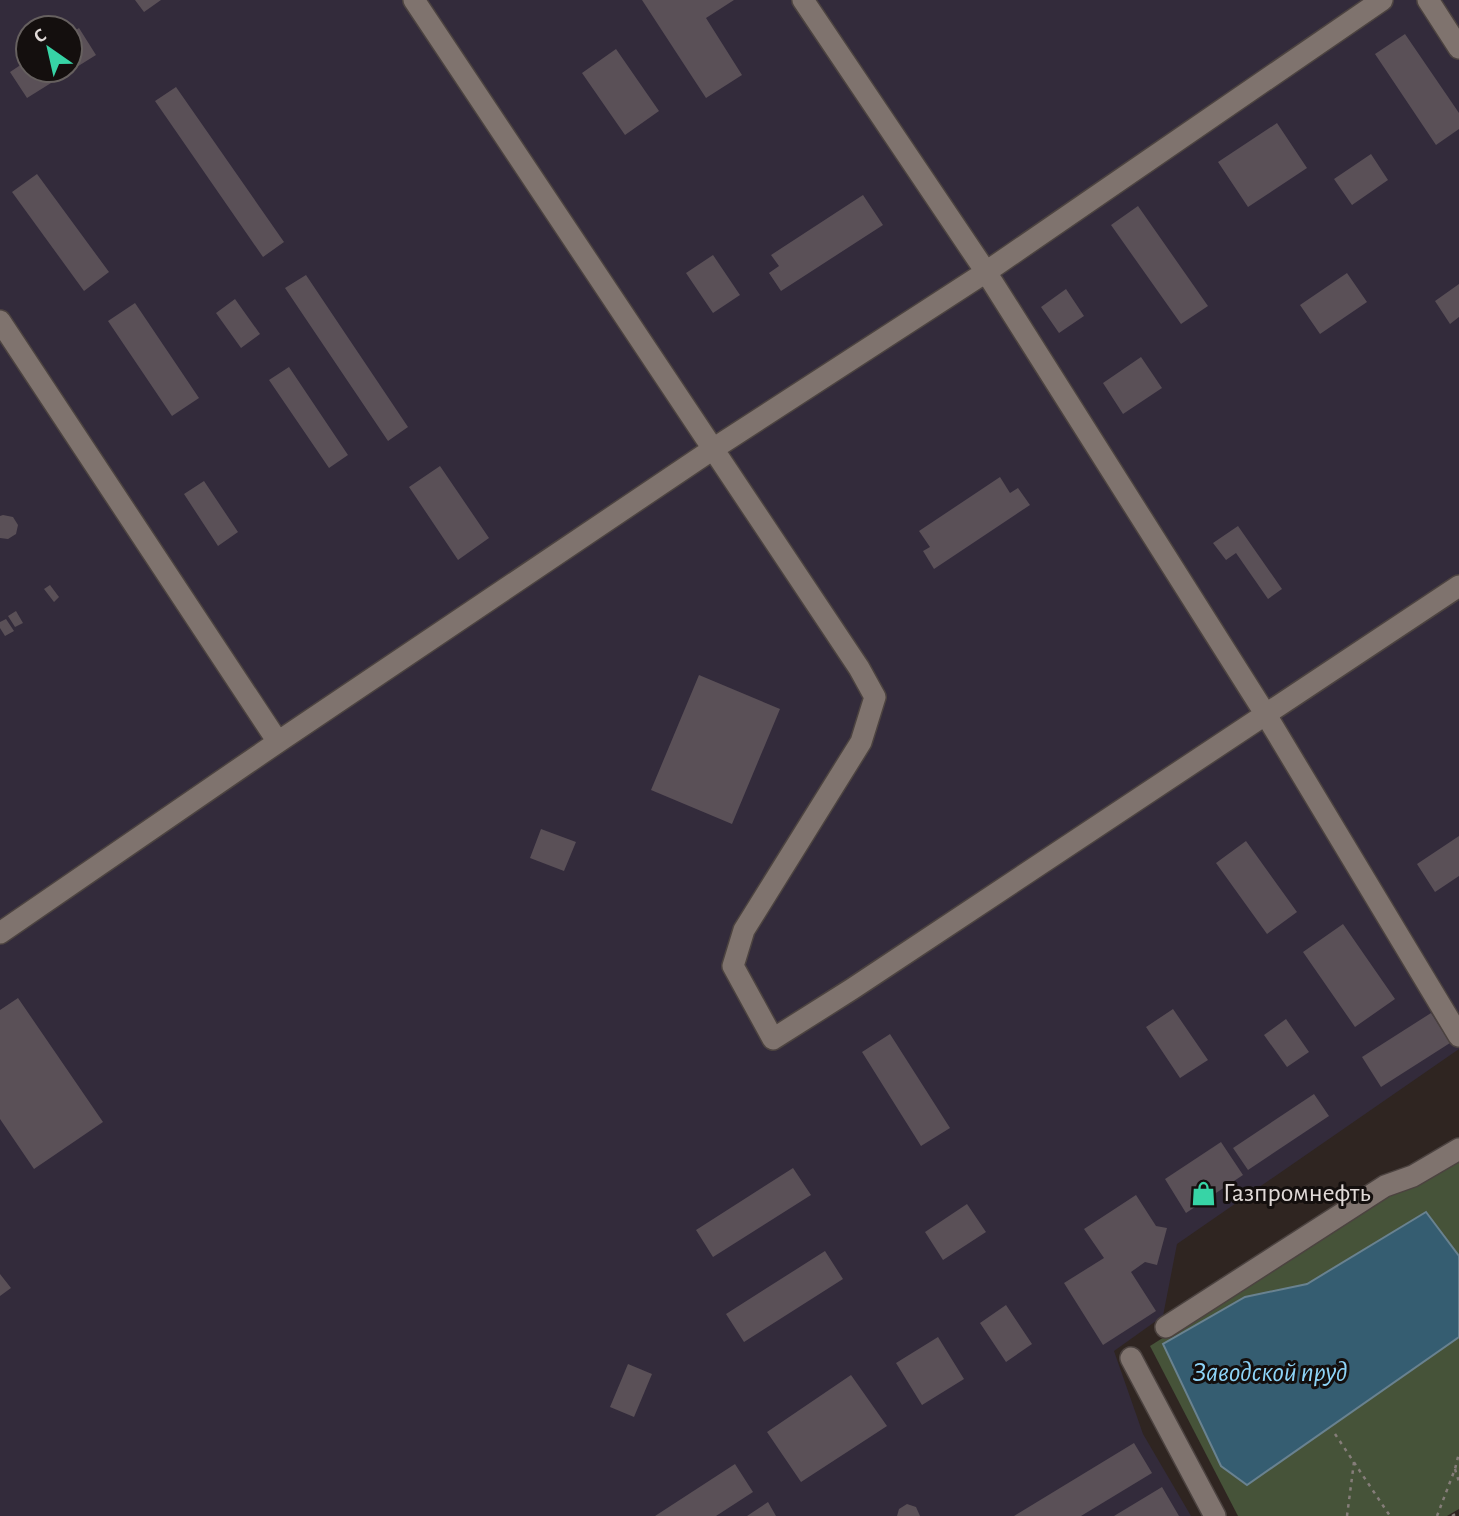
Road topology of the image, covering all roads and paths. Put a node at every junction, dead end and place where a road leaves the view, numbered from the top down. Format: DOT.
graph roads {
  1 [pos="414,0"];
  2 [pos="803,0"];
  3 [pos="1381,0"];
  4 [pos="1428,0"];
  5 [pos="1459,48"];
  6 [pos="986,272"];
  7 [pos="0,321"];
  8 [pos="713,449"];
  9 [pos="1459,586"];
  10 [pos="1266,715"];
  11 [pos="278,742"];
  12 [pos="0,933"];
  13 [pos="1459,1037"];
  14 [pos="1459,1149"];
  15 [pos="1166,1327"];
  16 [pos="1131,1358"];
  17 [pos="1335,1434"];
  18 [pos="1459,1454"];
  19 [pos="1354,1462"];
  20 [pos="1455,1469"];
  21 [pos="1459,1482"];
  22 [pos="1459,1512"];
  23 [pos="1215,1516"];
  24 [pos="1346,1516"];
  25 [pos="1390,1516"];
  26 [pos="1437,1516"];
  27 [pos="1452,1516"];
  1 -- 8 [label="lane"];
  2 -- 6 [label="lane"];
  3 -- 6 [label="lane"];
  4 -- 5 [label="lane"];
  6 -- 8 [label="lane"];
  6 -- 10 [label="lane"];
  7 -- 11 [label="lane"];
  8 -- 10 [label="lane"];
  8 -- 11 [label="lane"];
  9 -- 10 [label="lane"];
  10 -- 13 [label="lane"];
  11 -- 12 [label="lane"];
  14 -- 15 [label="lane"];
  16 -- 23 [label="lane"];
  17 -- 19 [label="path"];
  18 -- 20 [label="path"];
  19 -- 24 [label="path"];
  19 -- 25 [label="path"];
  20 -- 21 [label="path"];
  20 -- 26 [label="path"];
  22 -- 27 [label="path"];
}
